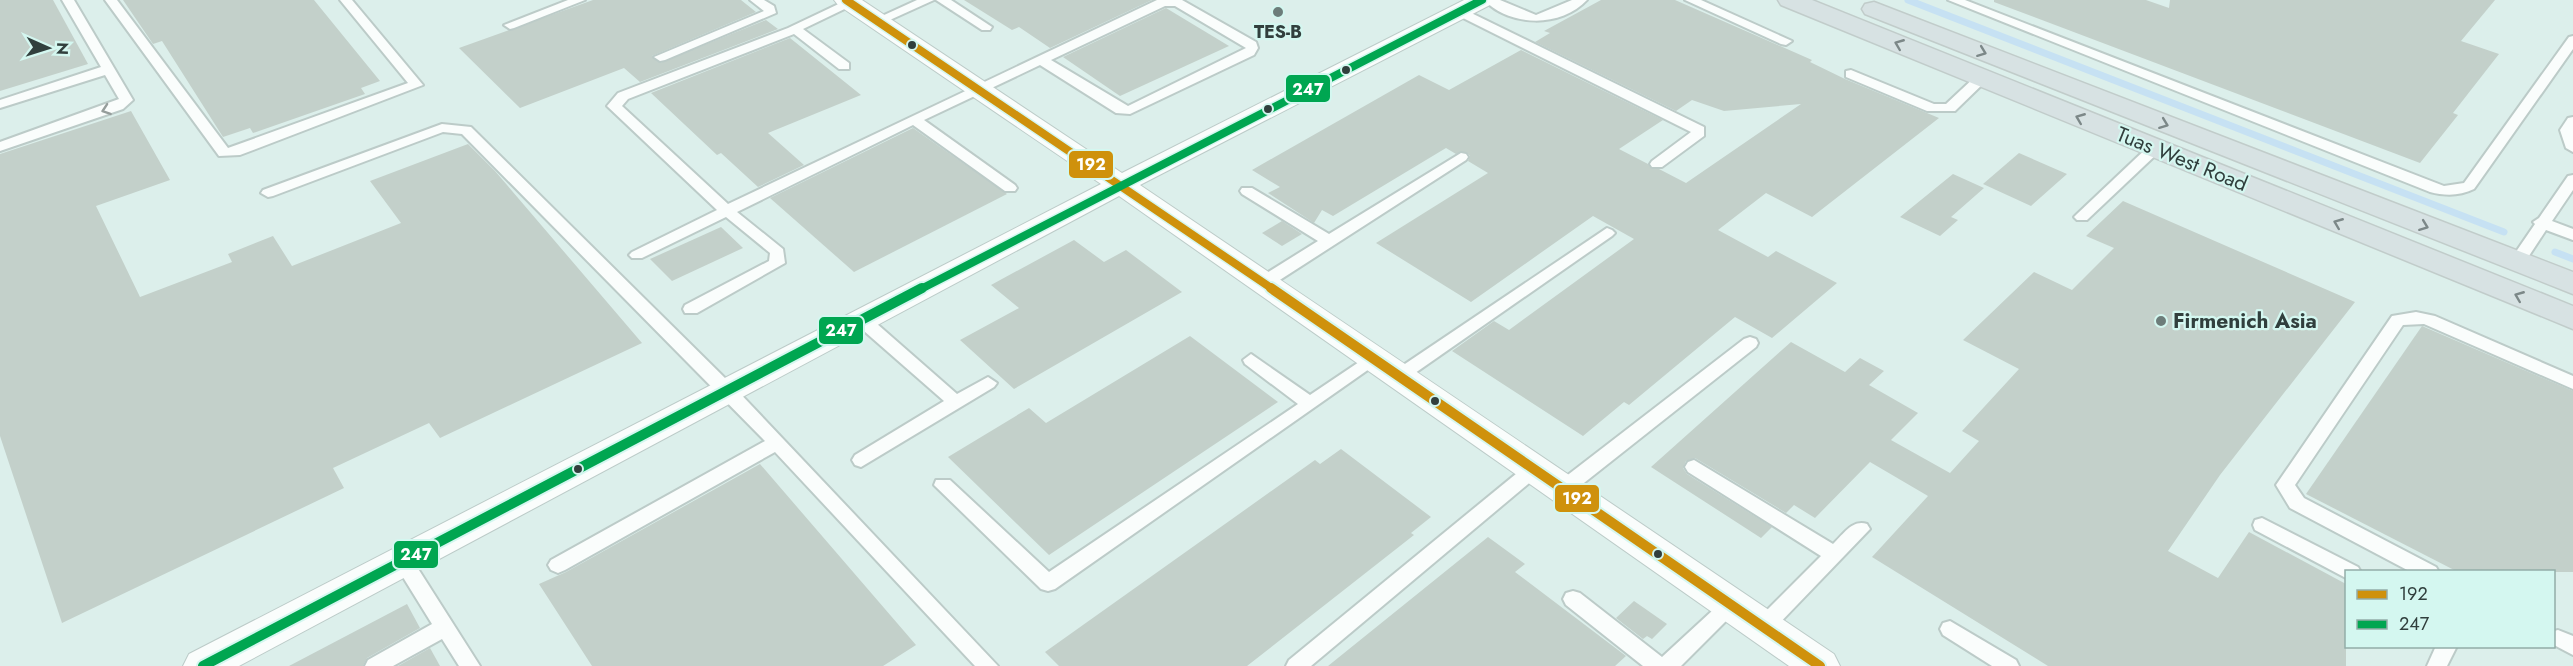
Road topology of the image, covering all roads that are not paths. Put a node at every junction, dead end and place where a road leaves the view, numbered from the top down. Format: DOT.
graph roads {
  1 [pos="68,0"];
  2 [pos="111,0"];
  3 [pos="346,0"];
  4 [pos="579,0"];
  5 [pos="756,0"];
  6 [pos="928,0"];
  7 [pos="942,0"];
  8 [pos="1490,0"];
  9 [pos="1581,0"];
  10 [pos="1691,0"];
  11 [pos="1790,0"];
  12 [pos="1850,0"];
  13 [pos="1954,0"];
  14 [pos="849,2"];
  15 [pos="1470,6"];
  16 [pos="877,21"];
  17 [pos="510,25"];
  18 [pos="986,27"];
  19 [pos="794,30"];
  20 [pos="2573,40"];
  21 [pos="1786,41"];
  22 [pos="660,57"];
  23 [pos="1042,60"];
  24 [pos="844,66"];
  25 [pos="109,69"];
  26 [pos="1851,74"];
  27 [pos="1982,78"];
  28 [pos="979,89"];
  29 [pos="0,104"];
  30 [pos="914,119"];
  31 [pos="2573,121"];
  32 [pos="0,147"];
  33 [pos="2155,148"];
  34 [pos="2573,148"];
  35 [pos="1461,157"];
  36 [pos="1657,164"];
  37 [pos="2573,179"];
  38 [pos="1120,184"];
  39 [pos="1010,188"];
  40 [pos="1247,192"];
  41 [pos="268,193"];
  42 [pos="727,211"];
  43 [pos="2082,217"];
  44 [pos="2541,222"];
  45 [pos="1607,233"];
  46 [pos="2573,235"];
  47 [pos="1329,241"];
  48 [pos="637,255"];
  49 [pos="2517,262"];
  50 [pos="1263,283"];
  51 [pos="2573,284"];
  52 [pos="691,309"];
  53 [pos="2573,318"];
  54 [pos="862,320"];
  55 [pos="1750,343"];
  56 [pos="1251,360"];
  57 [pos="1387,368"];
  58 [pos="988,383"];
  59 [pos="2573,383"];
  60 [pos="727,390"];
  61 [pos="956,402"];
  62 [pos="1310,404"];
  63 [pos="777,443"];
  64 [pos="861,460"];
  65 [pos="1694,466"];
  66 [pos="1548,479"];
  67 [pos="943,485"];
  68 [pos="2262,525"];
  69 [pos="1860,529"];
  70 [pos="1833,554"];
  71 [pos="403,561"];
  72 [pos="558,565"];
  73 [pos="2346,570"];
  74 [pos="2425,570"];
  75 [pos="1573,599"];
  76 [pos="1732,605"];
  77 [pos="445,627"];
  78 [pos="1763,627"];
  79 [pos="1950,629"];
  80 [pos="2446,648"];
  81 [pos="202,666"];
  82 [pos="375,666"];
  83 [pos="470,666"];
  84 [pos="988,666"];
  85 [pos="1296,666"];
  86 [pos="1658,666"];
  87 [pos="1667,666"];
  88 [pos="1820,666"];
  89 [pos="2009,666"];
  90 [pos="2437,666"];
  1 -- 25 [label="lane"];
  2 -- 3 [label="lane"];
  4 -- 17 [label="lane"];
  5 -- 22 [label="lane"];
  6 -- 16 [label="lane"];
  7 -- 18 [label="lane"];
  8 -- 9 [label="lane"];
  10 -- 21 [label="lane"];
  27 -- 11 [label="main road, Tuas West Road, one-way"];
  12 -- 49 [label="main road, Tuas West Road, one-way"];
  13 -- 20 [label="lane"];
  14 -- 16 [label="street"];
  14 -- 19 [label="lane"];
  15 -- 36 [label="lane"];
  15 -- 38 [label="street"];
  16 -- 28 [label="street"];
  19 -- 24 [label="lane"];
  19 -- 42 [label="lane"];
  23 -- 23 [label="lane"];
  23 -- 28 [label="lane"];
  25 -- 29 [label="lane"];
  25 -- 32 [label="lane, one-way"];
  26 -- 27 [label="lane"];
  33 -- 27 [label="main road, Tuas West Road, one-way"];
  28 -- 30 [label="lane"];
  28 -- 38 [label="street"];
  30 -- 39 [label="lane"];
  30 -- 42 [label="lane"];
  31 -- 34 [label="lane"];
  33 -- 43 [label="lane"];
  53 -- 33 [label="main road, Tuas West Road, one-way"];
  35 -- 47 [label="lane"];
  37 -- 44 [label="lane"];
  38 -- 50 [label="street"];
  38 -- 54 [label="street"];
  40 -- 47 [label="lane"];
  41 -- 60 [label="lane"];
  42 -- 48 [label="lane"];
  42 -- 52 [label="lane"];
  44 -- 46 [label="lane"];
  44 -- 49 [label="lane"];
  45 -- 57 [label="lane"];
  47 -- 50 [label="lane"];
  49 -- 51 [label="main road, Tuas West Road"];
  50 -- 57 [label="street"];
  54 -- 60 [label="street"];
  54 -- 61 [label="lane"];
  55 -- 66 [label="lane"];
  56 -- 62 [label="lane"];
  57 -- 62 [label="lane"];
  57 -- 66 [label="street"];
  58 -- 61 [label="lane"];
  59 -- 74 [label="lane"];
  60 -- 63 [label="lane"];
  60 -- 71 [label="street"];
  61 -- 64 [label="lane"];
  62 -- 67 [label="lane"];
  63 -- 72 [label="lane"];
  63 -- 84 [label="lane"];
  65 -- 70 [label="lane"];
  66 -- 76 [label="street"];
  66 -- 85 [label="lane"];
  68 -- 73 [label="lane"];
  69 -- 70 [label="lane"];
  70 -- 78 [label="lane"];
  71 -- 77 [label="lane"];
  71 -- 81 [label="street"];
  75 -- 86 [label="lane"];
  76 -- 78 [label="street"];
  76 -- 87 [label="lane"];
  77 -- 82 [label="lane"];
  77 -- 83 [label="lane"];
  78 -- 88 [label="street"];
  79 -- 89 [label="lane"];
  80 -- 90 [label="lane"];
}
